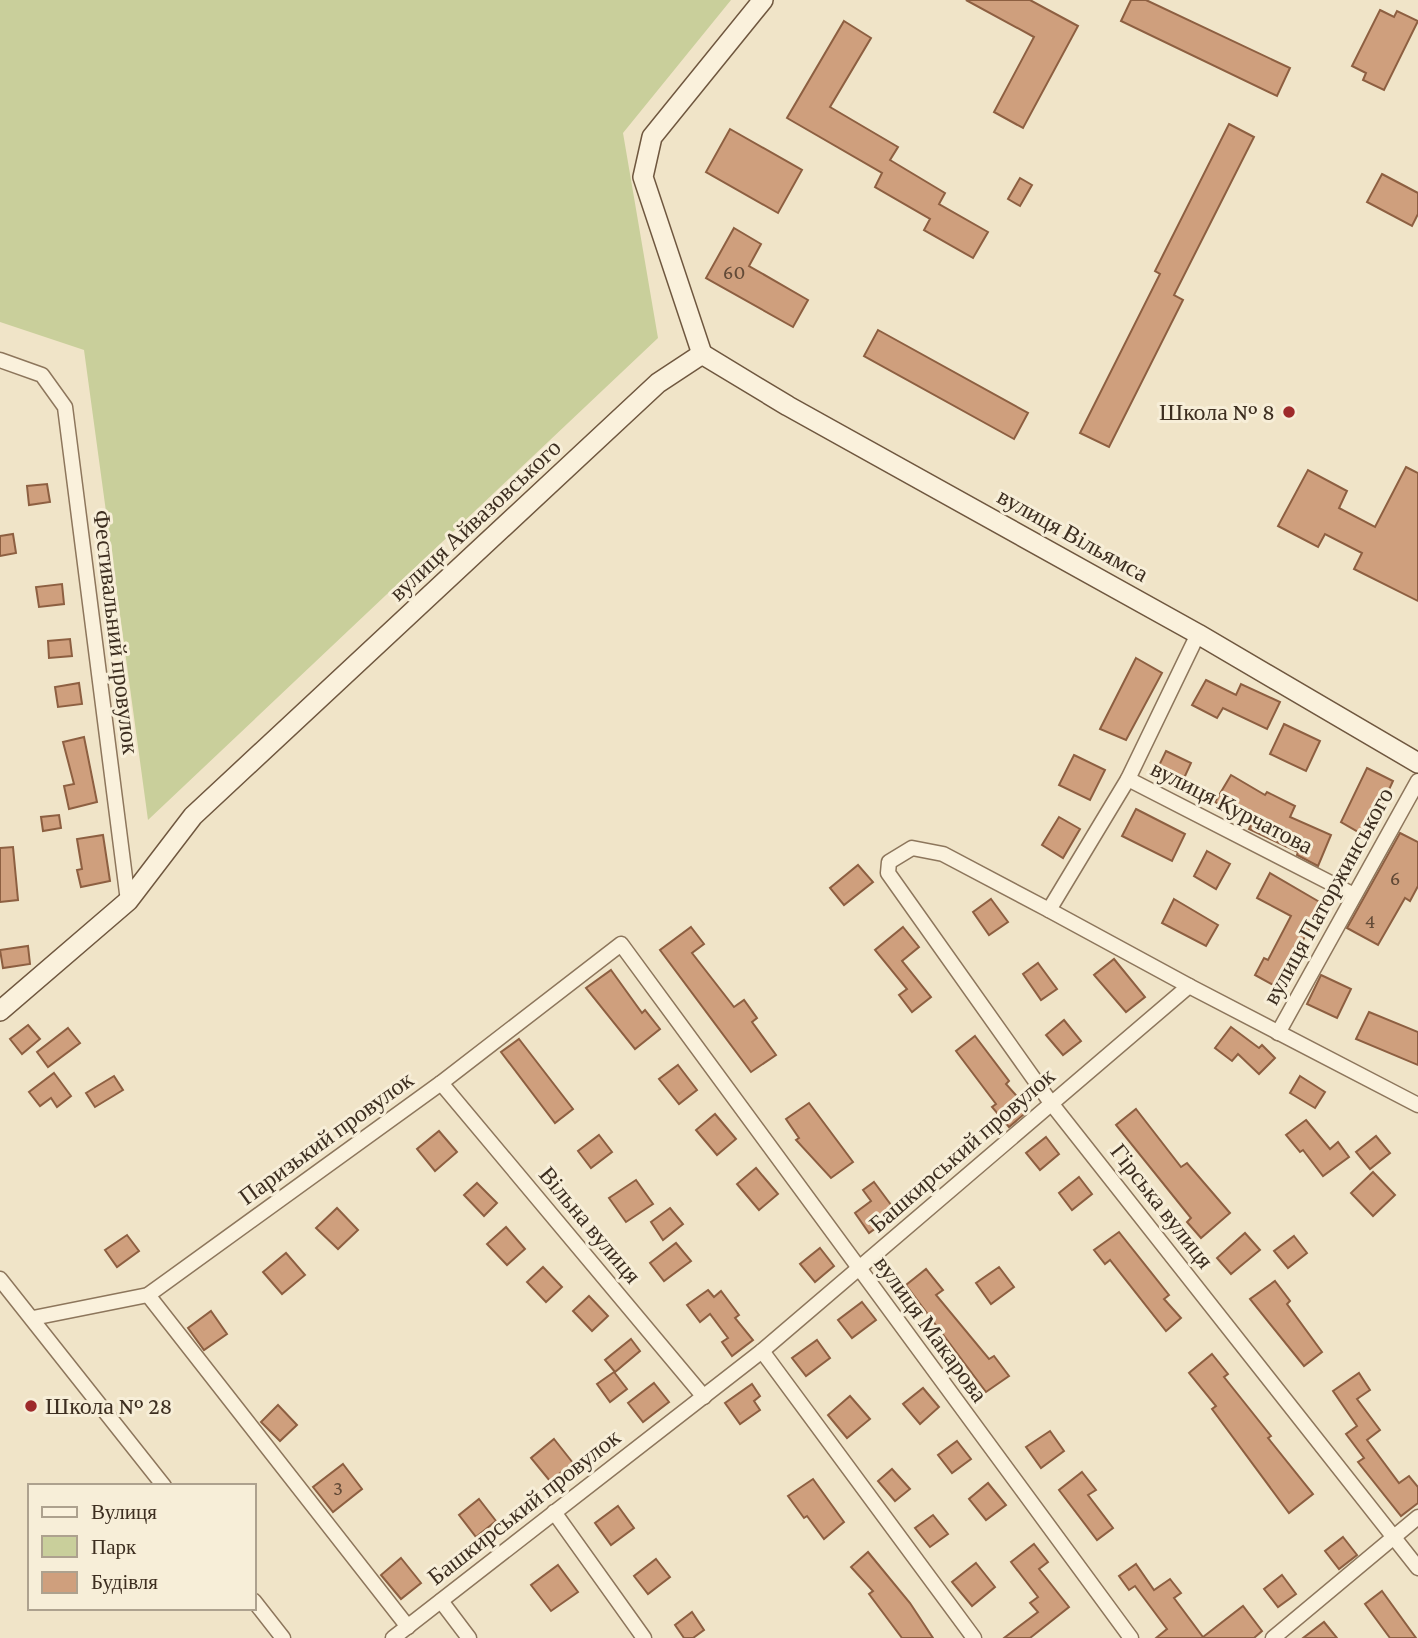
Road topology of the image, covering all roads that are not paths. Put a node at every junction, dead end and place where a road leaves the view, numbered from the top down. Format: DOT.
graph roads {
  1 [pos="763,0"];
  2 [pos="702,354"];
  3 [pos="0,360"];
  4 [pos="1198,634"];
  5 [pos="1418,763"];
  6 [pos="1128,779"];
  7 [pos="1418,782"];
  8 [pos="1352,894"];
  9 [pos="128,901"];
  10 [pos="1049,910"];
  11 [pos="621,944"];
  12 [pos="1189,986"];
  13 [pos="0,1011"];
  14 [pos="1278,1032"];
  15 [pos="441,1083"];
  16 [pos="1051,1103"];
  17 [pos="1418,1105"];
  18 [pos="859,1269"];
  19 [pos="0,1279"];
  20 [pos="148,1294"];
  21 [pos="33,1318"];
  22 [pos="762,1351"];
  23 [pos="704,1397"];
  24 [pos="162,1484"];
  25 [pos="554,1512"];
  26 [pos="1418,1517"];
  27 [pos="1395,1536"];
  28 [pos="1418,1568"];
  29 [pos="441,1601"];
  30 [pos="256,1604"];
  31 [pos="408,1627"];
  32 [pos="283,1638"];
  33 [pos="393,1638"];
  34 [pos="469,1638"];
  35 [pos="644,1638"];
  36 [pos="974,1638"];
  37 [pos="1131,1638"];
  38 [pos="1273,1638"];
  1 -- 2 [label="street"];
  2 -- 4 [label="street, вулиця Вільямса"];
  2 -- 9 [label="street, вулиця Айвазовського"];
  3 -- 9 [label="street, Фестивальний провулок"];
  4 -- 5 [label="street, вулиця Вільямса"];
  4 -- 6 [label="street"];
  6 -- 8 [label="street, вулиця Курчатова"];
  6 -- 10 [label="street"];
  7 -- 8 [label="street, вулиця Паторжинського"];
  8 -- 14 [label="street, вулиця Паторжинського"];
  9 -- 13 [label="street, вулиця Айвазовського"];
  10 -- 12 [label="street"];
  10 -- 16 [label="street, Гірська вулиця"];
  11 -- 15 [label="street, Паризький провулок"];
  11 -- 18 [label="street, вулиця Макарова"];
  12 -- 14 [label="street"];
  12 -- 16 [label="street, Башкирський провулок"];
  14 -- 17 [label="street"];
  15 -- 20 [label="street, Паризький провулок"];
  15 -- 23 [label="street, Вільна вулиця"];
  16 -- 18 [label="street, Башкирський провулок"];
  16 -- 27 [label="street, Гірська вулиця"];
  18 -- 22 [label="street, Башкирський провулок"];
  18 -- 37 [label="street, вулиця Макарова"];
  19 -- 21 [label="street"];
  20 -- 21 [label="street, Паризький провулок"];
  20 -- 31 [label="street"];
  21 -- 24 [label="street"];
  22 -- 23 [label="street, Башкирський провулок"];
  22 -- 36 [label="street"];
  23 -- 25 [label="street, Башкирський провулок"];
  25 -- 29 [label="street, Башкирський провулок"];
  25 -- 35 [label="street"];
  26 -- 27 [label="street"];
  27 -- 28 [label="street, Гірська вулиця"];
  27 -- 38 [label="street"];
  29 -- 31 [label="street, Башкирський провулок"];
  29 -- 34 [label="street"];
  30 -- 32 [label="street"];
  31 -- 33 [label="street, Башкирський провулок"];
}
